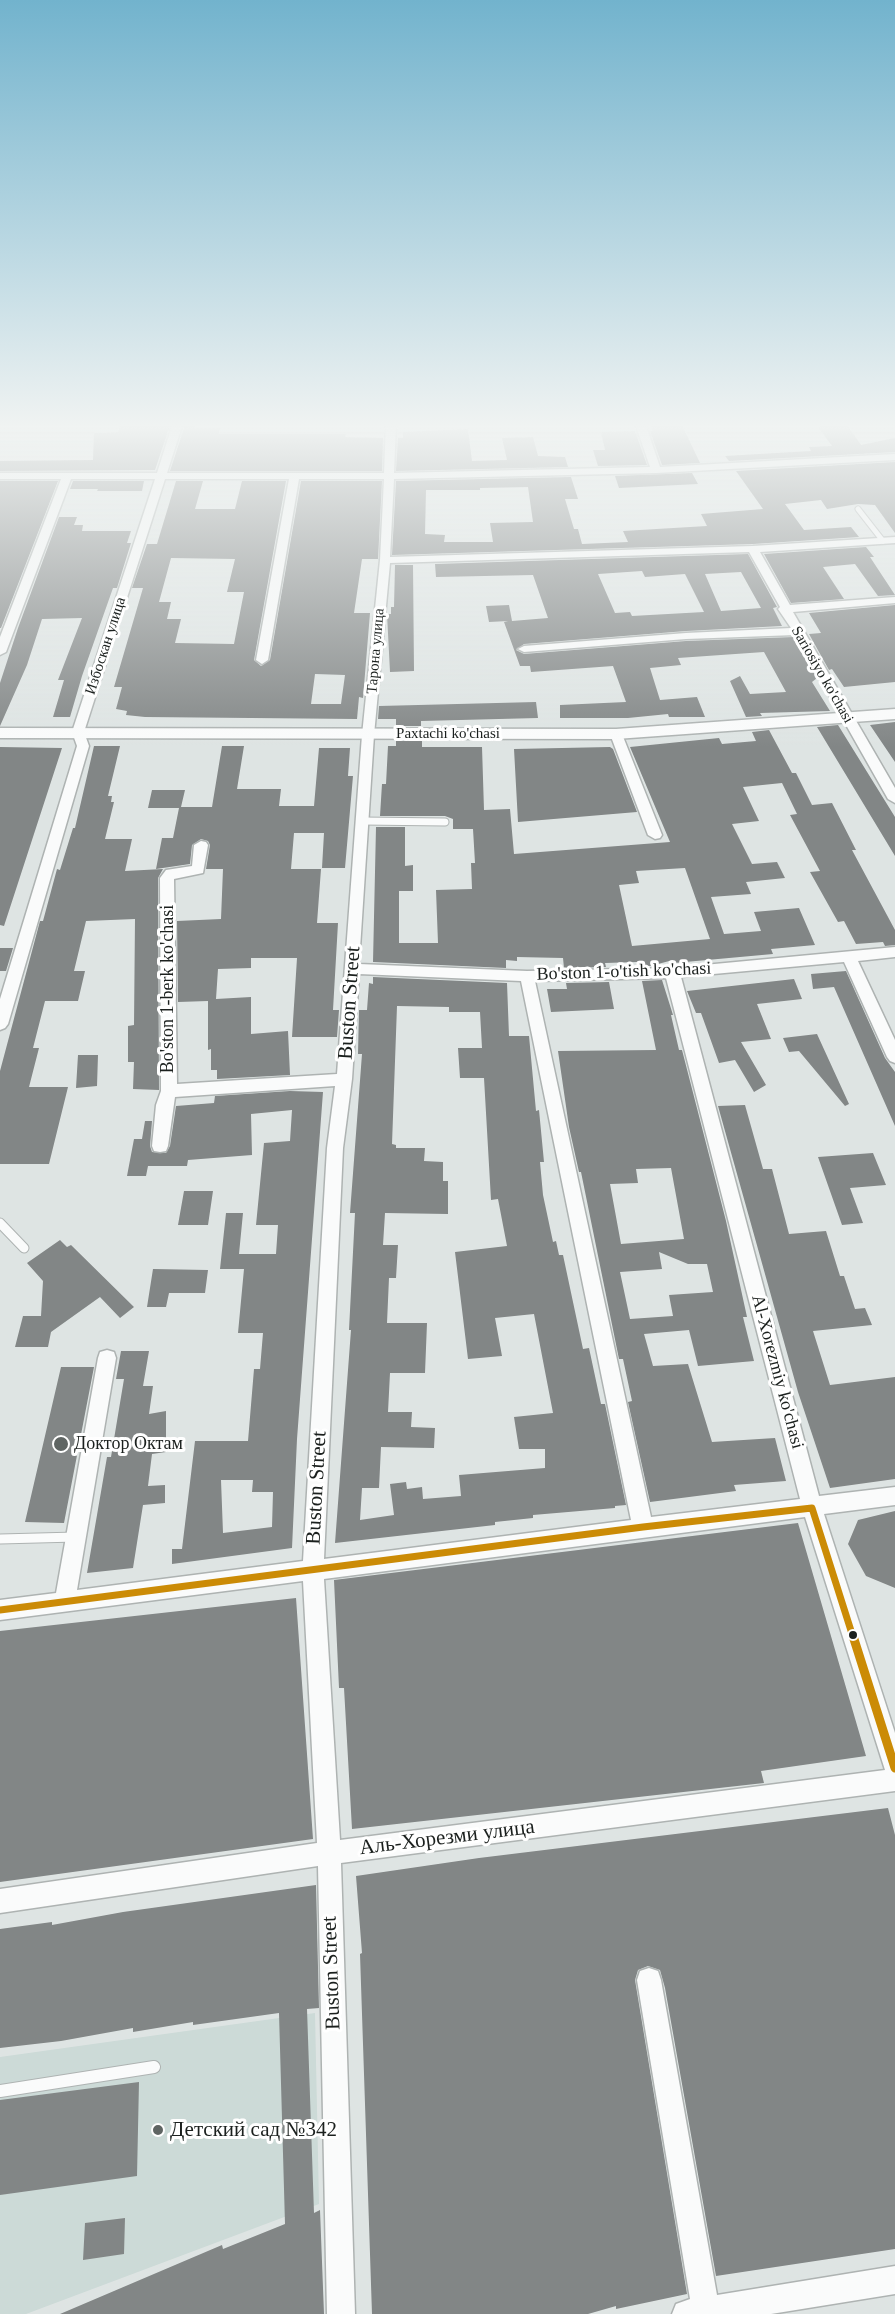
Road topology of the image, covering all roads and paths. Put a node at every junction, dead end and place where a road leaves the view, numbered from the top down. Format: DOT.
graph roads {
  1 [pos="46,531"];
  2 [pos="143,531"];
  3 [pos="285,531"];
  4 [pos="386,531"];
  5 [pos="875,531"];
  6 [pos="895,540"];
  7 [pos="883,541"];
  8 [pos="753,549"];
  9 [pos="385,560"];
  10 [pos="895,600"];
  11 [pos="784,609"];
  12 [pos="797,631"];
  13 [pos="524,649"];
  14 [pos="0,652"];
  15 [pos="262,660"];
  16 [pos="895,714"];
  17 [pos="846,719"];
  18 [pos="78,732"];
  19 [pos="0,733"];
  20 [pos="616,734"];
  21 [pos="368,735"];
  22 [pos="895,799"];
  23 [pos="362,821"];
  24 [pos="445,822"];
  25 [pos="655,835"];
  26 [pos="201,845"];
  27 [pos="895,952"];
  28 [pos="849,956"];
  29 [pos="353,969"];
  30 [pos="672,973"];
  31 [pos="527,976"];
  32 [pos="0,1024"];
  33 [pos="895,1056"];
  34 [pos="344,1079"];
  35 [pos="169,1091"];
  36 [pos="160,1146"];
  37 [pos="0,1223"];
  38 [pos="24,1248"];
  39 [pos="107,1358"];
  40 [pos="895,1496"];
  41 [pos="812,1508"];
  42 [pos="643,1527"];
  43 [pos="76,1537"];
  44 [pos="0,1539"];
  45 [pos="313,1569"];
  46 [pos="65,1601"];
  47 [pos="0,1610"];
  48 [pos="895,1768"];
  49 [pos="895,1780"];
  50 [pos="329,1853"];
  51 [pos="0,1901"];
  52 [pos="649,1980"];
  53 [pos="154,2067"];
  54 [pos="0,2091"];
  55 [pos="895,2280"];
  56 [pos="696,2312"];
  57 [pos="341,2314"];
  1 -- 14 [label="street"];
  2 -- 18 [label="street, Избоскан улица"];
  3 -- 15 [label="street"];
  4 -- 9 [label="street, Тарона улица"];
  5 -- 7 [label="lane"];
  6 -- 7 [label="street"];
  7 -- 8 [label="street"];
  8 -- 9 [label="street"];
  8 -- 11 [label="street, Sariosiyo ko'chasi"];
  9 -- 21 [label="street, Тарона улица"];
  10 -- 11 [label="street"];
  11 -- 12 [label="street, Sariosiyo ko'chasi"];
  12 -- 13 [label="street"];
  12 -- 17 [label="street, Sariosiyo ko'chasi"];
  16 -- 17 [label="street, Paxtachi ko'chasi"];
  17 -- 20 [label="street, Paxtachi ko'chasi"];
  17 -- 22 [label="street, Sariosiyo ko'chasi"];
  18 -- 19 [label="street, Paxtachi ko'chasi"];
  18 -- 21 [label="street, Paxtachi ko'chasi"];
  18 -- 32 [label="street, Избоскан улица"];
  20 -- 21 [label="street, Paxtachi ko'chasi"];
  20 -- 25 [label="street"];
  21 -- 23 [label="street, Buston Street"];
  23 -- 24 [label="lane"];
  23 -- 29 [label="street, Buston Street"];
  26 -- 35 [label="street, Bo'ston 1-berk ko'chasi"];
  27 -- 28 [label="street, Bo'ston 1-o'tish ko'chasi"];
  28 -- 30 [label="street, Bo'ston 1-o'tish ko'chasi"];
  28 -- 33 [label="street"];
  29 -- 31 [label="street, Bo'ston 1-o'tish ko'chasi"];
  29 -- 34 [label="street, Buston Street"];
  30 -- 31 [label="street, Bo'ston 1-o'tish ko'chasi"];
  30 -- 41 [label="street, Al-Xorezmiy ko'chasi"];
  31 -- 42 [label="street"];
  34 -- 35 [label="street, Bo'ston 1-berk ko'chasi"];
  34 -- 45 [label="street, Buston Street"];
  35 -- 36 [label="street"];
  37 -- 38 [label="lane"];
  39 -- 43 [label="street"];
  40 -- 41 [label="street"];
  41 -- 42 [label="street"];
  41 -- 48 [label="street, Al-Xorezmiy ko'chasi"];
  42 -- 45 [label="street"];
  43 -- 44 [label="lane"];
  43 -- 46 [label="street"];
  45 -- 46 [label="street"];
  45 -- 50 [label="street, Buston Street"];
  46 -- 47 [label="street"];
  49 -- 50 [label="street, Аль-Хорезми улица"];
  50 -- 51 [label="street, Аль-Хорезми улица"];
  50 -- 57 [label="street, Buston Street"];
  52 -- 56 [label="street"];
  53 -- 54 [label="lane"];
  55 -- 56 [label="street"];
}
